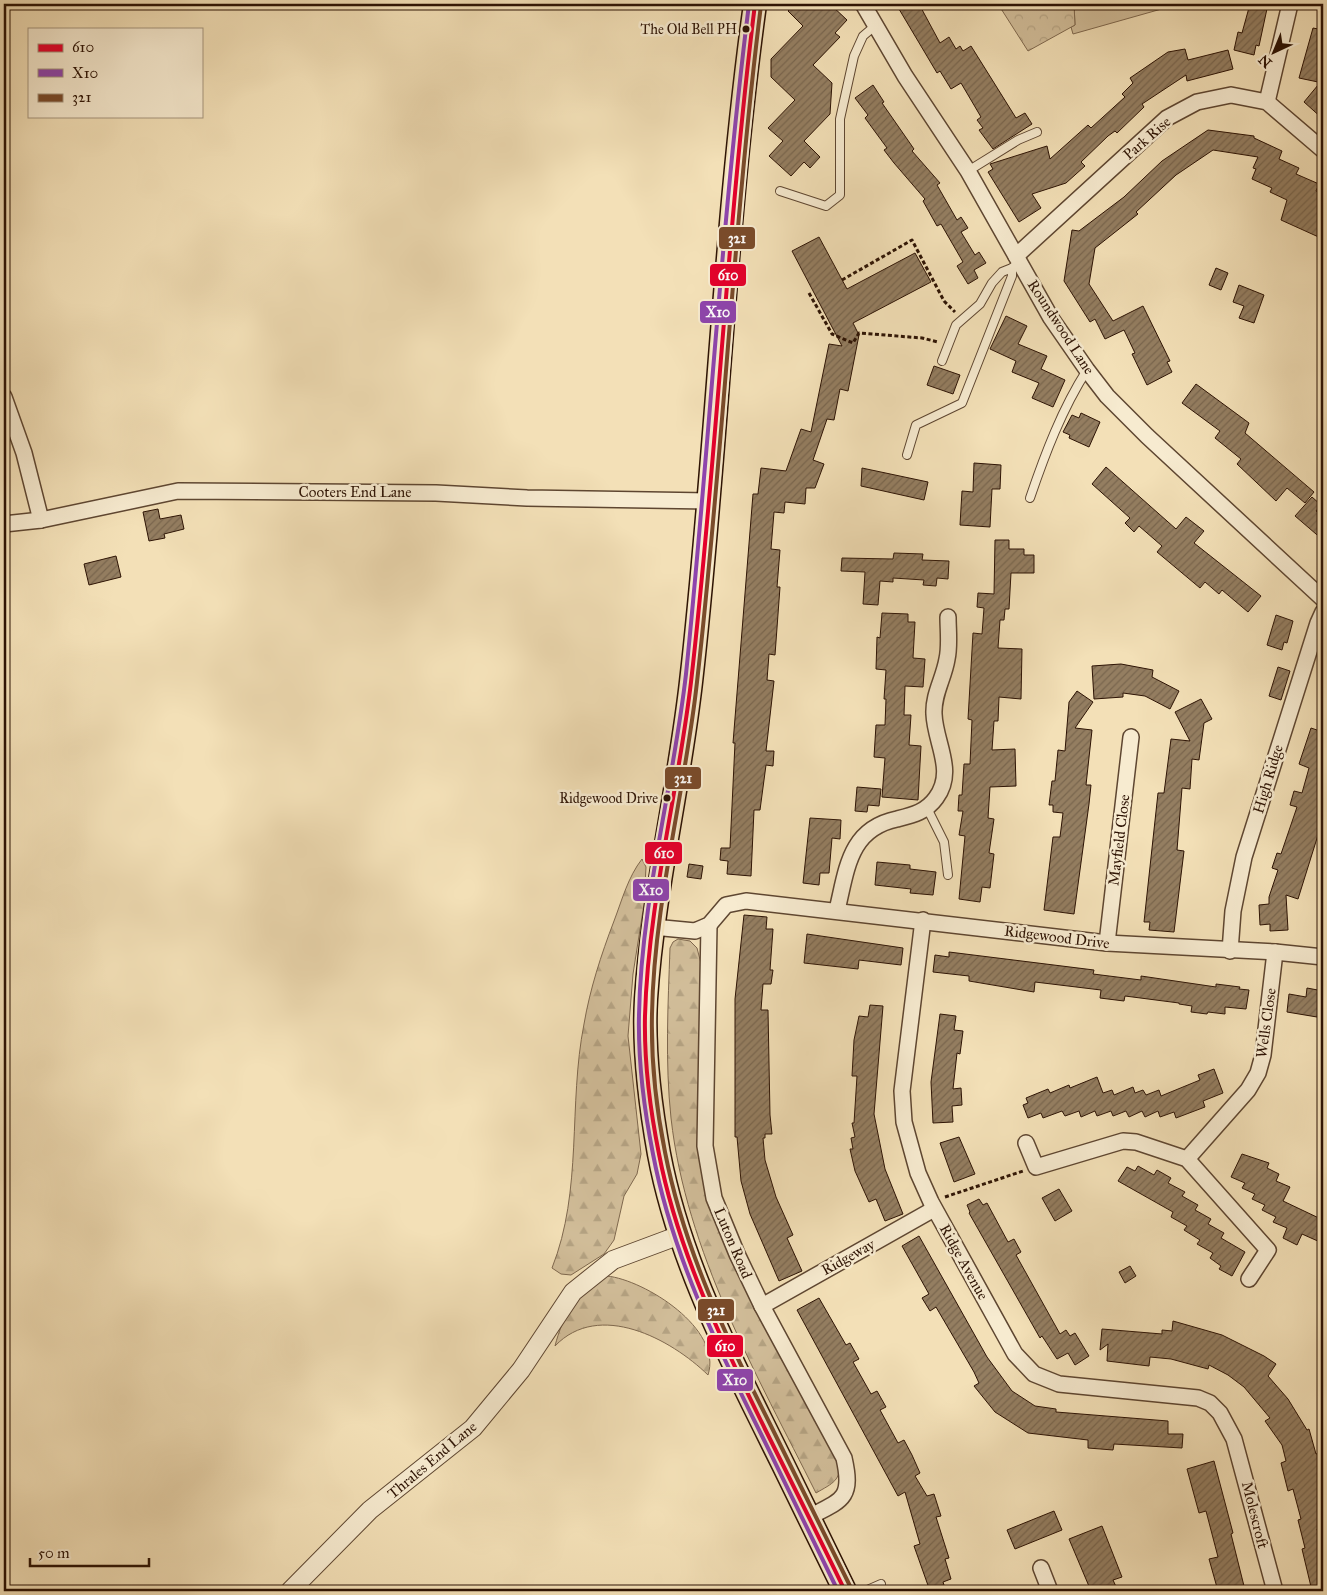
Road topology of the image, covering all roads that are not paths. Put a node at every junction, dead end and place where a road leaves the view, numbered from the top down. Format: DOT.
graph roads {
  1 [pos="755,4"];
  2 [pos="863,4"];
  3 [pos="1290,4"];
  4 [pos="876,26"];
  5 [pos="1267,102"];
  6 [pos="1037,132"];
  7 [pos="1323,150"];
  8 [pos="968,170"];
  9 [pos="780,191"];
  10 [pos="1016,262"];
  11 [pos="942,361"];
  12 [pos="1087,370"];
  13 [pos="4,397"];
  14 [pos="907,455"];
  15 [pos="1030,498"];
  16 [pos="709,501"];
  17 [pos="42,520"];
  18 [pos="4,524"];
  19 [pos="1323,598"];
  20 [pos="1323,612"];
  21 [pos="948,617"];
  22 [pos="1132,736"];
  23 [pos="927,808"];
  24 [pos="948,875"];
  25 [pos="837,910"];
  26 [pos="923,920"];
  27 [pos="709,924"];
  28 [pos="653,927"];
  29 [pos="1107,943"];
  30 [pos="1230,951"];
  31 [pos="1274,952"];
  32 [pos="1323,957"];
  33 [pos="1026,1143"];
  34 [pos="1187,1159"];
  35 [pos="932,1205"];
  36 [pos="680,1235"];
  37 [pos="1249,1280"];
  38 [pos="762,1306"];
  39 [pos="1234,1439"];
  40 [pos="809,1517"];
  41 [pos="1041,1568"];
  42 [pos="881,1584"];
  43 [pos="290,1591"];
  44 [pos="844,1591"];
  45 [pos="865,1591"];
  46 [pos="1050,1591"];
  47 [pos="1275,1591"];
  1 -- 16 [label="main road"];
  2 -- 4 [label="street, Roundwood Lane"];
  3 -- 5 [label="street"];
  4 -- 8 [label="street, Roundwood Lane"];
  4 -- 9 [label="lane"];
  5 -- 7 [label="street, Park Rise"];
  5 -- 10 [label="street, Park Rise"];
  6 -- 8 [label="lane"];
  8 -- 10 [label="street, Roundwood Lane"];
  10 -- 11 [label="lane"];
  10 -- 12 [label="street, Roundwood Lane"];
  10 -- 14 [label="lane"];
  12 -- 15 [label="lane"];
  12 -- 19 [label="street, Roundwood Lane"];
  13 -- 17 [label="street"];
  16 -- 17 [label="street, Cooters End Lane"];
  16 -- 28 [label="main road"];
  17 -- 18 [label="street, Cooters End Lane"];
  20 -- 30 [label="street, High Ridge"];
  21 -- 23 [label="street"];
  22 -- 29 [label="street, Mayfield Close"];
  23 -- 24 [label="lane"];
  23 -- 25 [label="street"];
  25 -- 26 [label="street, Ridgewood Drive"];
  25 -- 27 [label="street, Ridgewood Drive"];
  26 -- 29 [label="street, Ridgewood Drive"];
  26 -- 35 [label="street, Ridge Avenue"];
  27 -- 28 [label="street"];
  27 -- 38 [label="street, Luton Road"];
  28 -- 36 [label="main road"];
  29 -- 30 [label="street, Ridgewood Drive"];
  30 -- 31 [label="street, Ridgewood Drive"];
  31 -- 32 [label="street, Ridgewood Drive"];
  31 -- 34 [label="street, Wells Close"];
  33 -- 34 [label="street"];
  34 -- 37 [label="street"];
  35 -- 38 [label="street, Ridgeway"];
  35 -- 39 [label="street, Ridge Avenue"];
  36 -- 40 [label="main road"];
  36 -- 43 [label="street, Thrales End Lane"];
  38 -- 40 [label="street, Luton Road"];
  39 -- 47 [label="street, Molescroft"];
  40 -- 44 [label="main road"];
  41 -- 46 [label="street"];
  42 -- 45 [label="lane"];
}
